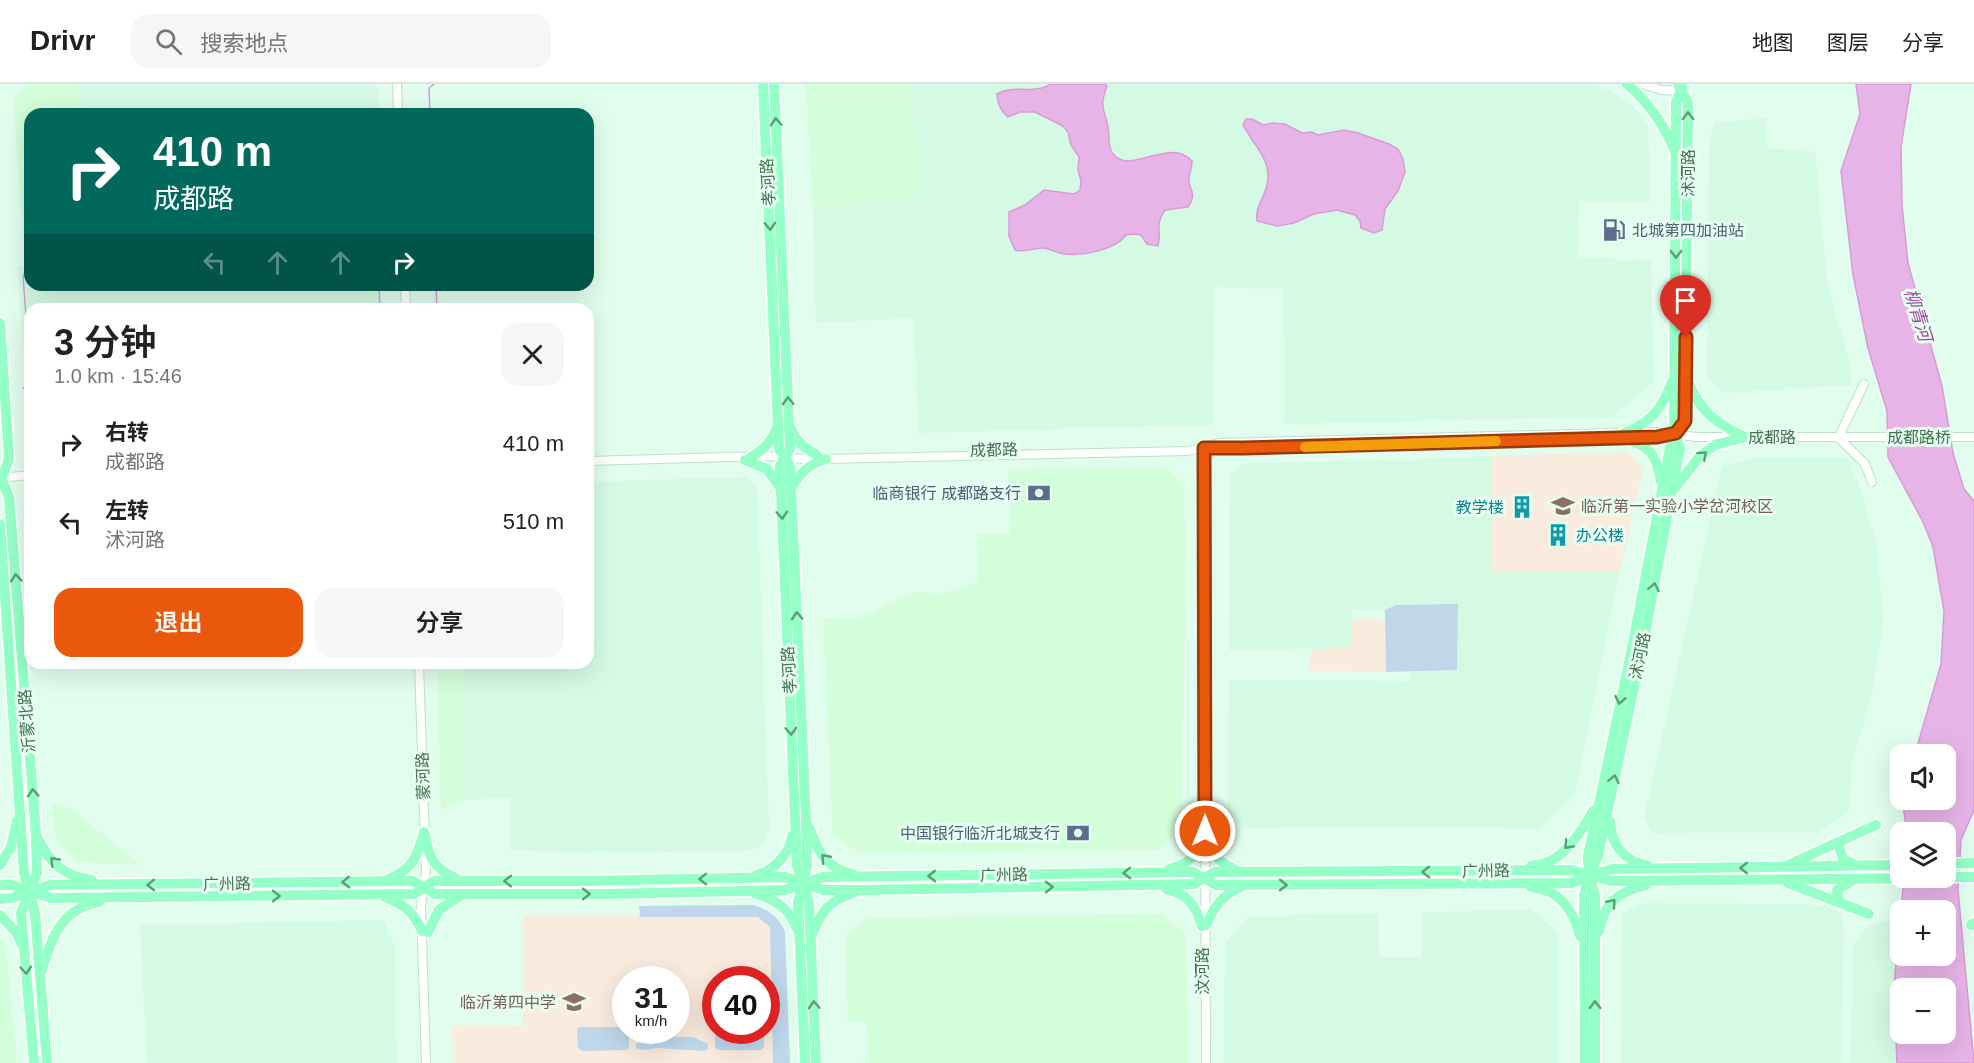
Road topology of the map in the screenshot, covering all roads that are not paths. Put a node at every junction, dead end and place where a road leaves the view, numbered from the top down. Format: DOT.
graph roads {
  1 [pos="397,84"];
  2 [pos="763,84"];
  3 [pos="774,84"];
  4 [pos="1627,84"];
  5 [pos="1642,84"];
  6 [pos="1681,86"];
  7 [pos="398,108"];
  8 [pos="1676,153"];
  9 [pos="0,323"];
  10 [pos="1680,374"];
  11 [pos="1864,384"];
  12 [pos="784,425"];
  13 [pos="1676,433"];
  14 [pos="1971,434"];
  15 [pos="1622,435"];
  16 [pos="1741,435"];
  17 [pos="1840,435"];
  18 [pos="1869,435"];
  19 [pos="1204,448"];
  20 [pos="822,457"];
  21 [pos="748,458"];
  22 [pos="785,458"];
  23 [pos="594,462"];
  24 [pos="0,477"];
  25 [pos="24,477"];
  26 [pos="1872,482"];
  27 [pos="0,483"];
  28 [pos="786,489"];
  29 [pos="1667,490"];
  30 [pos="0,524"];
  31 [pos="419,669"];
  32 [pos="1604,800"];
  33 [pos="19,803"];
  34 [pos="800,816"];
  35 [pos="1876,825"];
  36 [pos="1205,831"];
  37 [pos="424,832"];
  38 [pos="36,834"];
  39 [pos="1838,844"];
  40 [pos="1974,863"];
  41 [pos="1956,864"];
  42 [pos="0,865"];
  43 [pos="1890,865"];
  44 [pos="1857,866"];
  45 [pos="1782,868"];
  46 [pos="1663,869"];
  47 [pos="1517,870"];
  48 [pos="1242,872"];
  49 [pos="1153,873"];
  50 [pos="1589,876"];
  51 [pos="865,877"];
  52 [pos="1956,877"];
  53 [pos="1974,877"];
  54 [pos="742,878"];
  55 [pos="1205,879"];
  56 [pos="1855,879"];
  57 [pos="1890,879"];
  58 [pos="460,880"];
  59 [pos="1658,881"];
  60 [pos="1783,881"];
  61 [pos="382,882"];
  62 [pos="803,883"];
  63 [pos="1519,883"];
  64 [pos="0,885"];
  65 [pos="122,885"];
  66 [pos="1248,885"];
  67 [pos="1151,886"];
  68 [pos="423,888"];
  69 [pos="865,890"];
  70 [pos="743,891"];
  71 [pos="29,892"];
  72 [pos="464,894"];
  73 [pos="379,895"];
  74 [pos="121,898"];
  75 [pos="0,899"];
  76 [pos="1839,902"];
  77 [pos="1869,914"];
  78 [pos="0,915"];
  79 [pos="1204,925"];
  80 [pos="425,931"];
  81 [pos="805,939"];
  82 [pos="24,949"];
  83 [pos="1590,953"];
  84 [pos="40,980"];
  85 [pos="34,1063"];
  86 [pos="47,1063"];
  87 [pos="426,1063"];
  88 [pos="431,1063"];
  89 [pos="805,1063"];
  90 [pos="816,1063"];
  91 [pos="1204,1063"];
  92 [pos="1585,1063"];
  93 [pos="1595,1063"];
  1 -- 7 [label="street"];
  2 -- 12 [label="main road, 孝河路, one-way"];
  12 -- 3 [label="main road, 孝河路, one-way"];
  4 -- 8 [label="main road"];
  5 -- 6 [label="street"];
  6 -- 8 [label="main road, 沭河路"];
  10 -- 6 [label="main road, 沭河路, one-way"];
  8 -- 10 [label="main road, 沭河路, one-way"];
  9 -- 24 [label="main road"];
  10 -- 13 [label="main road, 沭河路"];
  10 -- 15 [label="main road"];
  10 -- 16 [label="main road"];
  11 -- 17 [label="street"];
  12 -- 20 [label="main road"];
  12 -- 21 [label="main road"];
  12 -- 22 [label="main road, 孝河路"];
  13 -- 15 [label="street, 成都路"];
  13 -- 16 [label="street, 成都路"];
  13 -- 29 [label="main road, 沭河路"];
  14 -- 18 [label="street, 成都路桥"];
  15 -- 19 [label="street, 成都路"];
  15 -- 29 [label="main road"];
  16 -- 17 [label="street, 成都路"];
  29 -- 16 [label="main road, one-way"];
  17 -- 18 [label="street, 成都路"];
  17 -- 26 [label="street"];
  19 -- 20 [label="street, 成都路"];
  19 -- 36 [label="street, 汶河路"];
  20 -- 22 [label="street, 成都路"];
  20 -- 28 [label="main road"];
  21 -- 22 [label="street, 成都路"];
  21 -- 23 [label="street, 成都路"];
  21 -- 28 [label="main road"];
  22 -- 28 [label="main road, 孝河路"];
  24 -- 25 [label="street"];
  24 -- 27 [label="main road"];
  38 -- 24 [label="main road, 沂蒙北路, one-way"];
  28 -- 34 [label="main road, 孝河路"];
  29 -- 32 [label="main road, 沭河路"];
  30 -- 33 [label="main road, 沂蒙北路"];
  31 -- 37 [label="street, 蒙河路"];
  32 -- 46 [label="main road"];
  32 -- 47 [label="main road, one-way"];
  32 -- 50 [label="main road, 沭河路"];
  33 -- 42 [label="main road"];
  33 -- 71 [label="main road, 沂蒙北路"];
  51 -- 34 [label="main road, one-way"];
  34 -- 54 [label="main road"];
  34 -- 62 [label="main road, 孝河路"];
  35 -- 39 [label="main road"];
  36 -- 48 [label="main road"];
  36 -- 49 [label="main road"];
  36 -- 55 [label="street, 汶河路"];
  37 -- 58 [label="main road"];
  37 -- 61 [label="main road"];
  37 -- 68 [label="street, 蒙河路"];
  65 -- 38 [label="main road, one-way"];
  38 -- 71 [label="main road, 沂蒙北路"];
  39 -- 44 [label="main road"];
  39 -- 45 [label="main road"];
  40 -- 41 [label="main road"];
  43 -- 44 [label="main road, 广州路"];
  44 -- 45 [label="main road, 广州路"];
  45 -- 46 [label="main road, 广州路, one-way"];
  46 -- 50 [label="main road, 广州路"];
  47 -- 48 [label="main road, 广州路, one-way"];
  47 -- 50 [label="main road, 广州路"];
  48 -- 55 [label="main road, 广州路"];
  49 -- 51 [label="main road, 广州路, one-way"];
  49 -- 55 [label="main road, 广州路"];
  50 -- 59 [label="main road, 广州路"];
  50 -- 63 [label="main road, 广州路"];
  50 -- 83 [label="main road, 沭河路"];
  51 -- 62 [label="main road, 广州路"];
  52 -- 53 [label="main road"];
  54 -- 58 [label="main road, 广州路, one-way"];
  54 -- 62 [label="main road, 广州路"];
  55 -- 66 [label="main road, 广州路"];
  55 -- 67 [label="main road, 广州路"];
  55 -- 79 [label="street, 汶河路"];
  56 -- 57 [label="main road, 广州路"];
  56 -- 60 [label="main road, 广州路"];
  56 -- 76 [label="main road"];
  58 -- 68 [label="main road, 广州路"];
  59 -- 60 [label="main road, 广州路"];
  83 -- 59 [label="main road, one-way"];
  60 -- 76 [label="main road"];
  61 -- 65 [label="main road, 广州路, one-way"];
  61 -- 68 [label="main road, 广州路"];
  62 -- 69 [label="main road, 广州路"];
  62 -- 70 [label="main road, 广州路"];
  62 -- 81 [label="main road, 孝河路"];
  66 -- 63 [label="main road, 广州路, one-way"];
  63 -- 83 [label="main road"];
  64 -- 71 [label="main road, 广州路"];
  65 -- 71 [label="main road, 广州路"];
  66 -- 79 [label="main road"];
  69 -- 67 [label="main road, 广州路, one-way"];
  67 -- 79 [label="main road"];
  68 -- 72 [label="main road, 广州路"];
  68 -- 73 [label="main road, 广州路"];
  68 -- 80 [label="street, 蒙河路"];
  69 -- 81 [label="main road"];
  72 -- 70 [label="main road, 广州路, one-way"];
  70 -- 81 [label="main road"];
  71 -- 74 [label="main road, 广州路"];
  71 -- 75 [label="main road, 广州路"];
  71 -- 82 [label="main road, 沂蒙北路"];
  71 -- 84 [label="main road, 沂蒙北路"];
  72 -- 80 [label="main road"];
  74 -- 73 [label="main road, 广州路, one-way"];
  73 -- 80 [label="main road"];
  74 -- 84 [label="main road"];
  76 -- 77 [label="main road"];
  78 -- 82 [label="main road"];
  79 -- 91 [label="street, 汶河路"];
  80 -- 87 [label="street, 蒙河路"];
  80 -- 88 [label="street, 蒙河路"];
  81 -- 89 [label="main road, 孝河路"];
  90 -- 81 [label="main road, 孝河路, one-way"];
  82 -- 85 [label="main road, 沂蒙北路, one-way"];
  83 -- 92 [label="main road, 沭河路"];
  93 -- 83 [label="main road, 沭河路, one-way"];
  84 -- 86 [label="main road, 沂蒙北路"];
}
